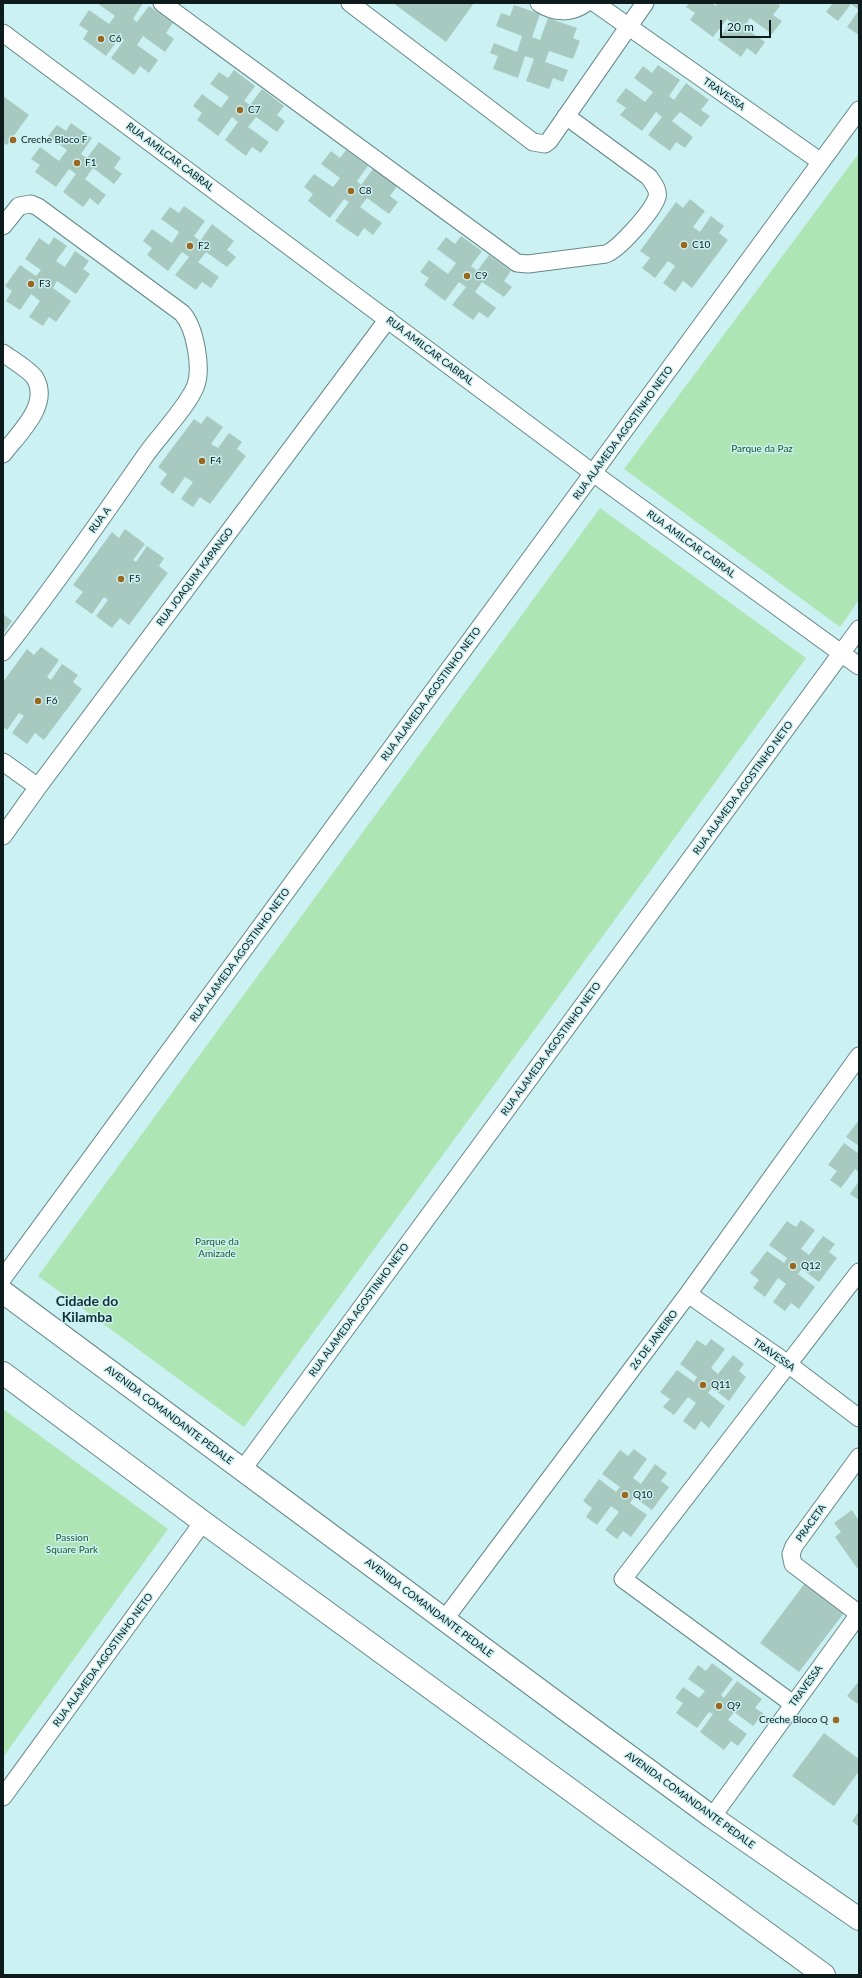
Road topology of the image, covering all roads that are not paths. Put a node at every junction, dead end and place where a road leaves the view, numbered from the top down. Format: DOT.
graph roads {
  1 [pos="162,3"];
  2 [pos="350,3"];
  3 [pos="539,3"];
  4 [pos="586,3"];
  5 [pos="595,3"];
  6 [pos="645,3"];
  7 [pos="627,27"];
  8 [pos="3,33"];
  9 [pos="859,110"];
  10 [pos="566,116"];
  11 [pos="821,162"];
  12 [pos="3,226"];
  13 [pos="388,319"];
  14 [pos="3,353"];
  15 [pos="3,454"];
  16 [pos="593,473"];
  17 [pos="859,629"];
  18 [pos="3,652"];
  19 [pos="841,654"];
  20 [pos="859,666"];
  21 [pos="3,762"];
  22 [pos="38,787"];
  23 [pos="3,836"];
  24 [pos="859,1056"];
  25 [pos="859,1272"];
  26 [pos="3,1278"];
  27 [pos="3,1292"];
  28 [pos="688,1294"];
  29 [pos="788,1364"];
  30 [pos="3,1373"];
  31 [pos="859,1418"];
  32 [pos="859,1457"];
  33 [pos="242,1469"];
  34 [pos="203,1522"];
  35 [pos="859,1614"];
  36 [pos="444,1620"];
  37 [pos="792,1704"];
  38 [pos="3,1798"];
  39 [pos="712,1817"];
  40 [pos="859,1919"];
  41 [pos="824,1975"];
  1 -- 10 [label="street"];
  2 -- 10 [label="street"];
  3 -- 4 [label="street"];
  5 -- 7 [label="street, TRAVESSA"];
  6 -- 7 [label="street"];
  7 -- 10 [label="street"];
  7 -- 11 [label="street, TRAVESSA"];
  8 -- 13 [label="street, RUA AMILCAR CABRAL"];
  9 -- 11 [label="street, RUA ALAMEDA AGOSTINHO NETO"];
  11 -- 16 [label="street, RUA ALAMEDA AGOSTINHO NETO"];
  12 -- 18 [label="street, RUA A"];
  13 -- 16 [label="street, RUA AMILCAR CABRAL"];
  13 -- 22 [label="street, RUA JOAQUIM KAPANGO"];
  14 -- 15 [label="street"];
  16 -- 19 [label="street, RUA AMILCAR CABRAL"];
  16 -- 26 [label="street, RUA ALAMEDA AGOSTINHO NETO"];
  17 -- 19 [label="street, RUA ALAMEDA AGOSTINHO NETO"];
  19 -- 20 [label="street, RUA AMILCAR CABRAL"];
  19 -- 33 [label="street, RUA ALAMEDA AGOSTINHO NETO"];
  21 -- 22 [label="street"];
  22 -- 23 [label="street, RUA JOAQUIM KAPANGO"];
  24 -- 28 [label="street, 26 DE JANEIRO"];
  25 -- 29 [label="street"];
  27 -- 33 [label="street, AVENIDA COMANDANTE PEDALE"];
  28 -- 29 [label="street, TRAVESSA"];
  28 -- 36 [label="street, 26 DE JANEIRO"];
  29 -- 31 [label="street, TRAVESSA"];
  29 -- 37 [label="street"];
  30 -- 34 [label="street"];
  32 -- 35 [label="street, PRACETA"];
  33 -- 36 [label="street, AVENIDA COMANDANTE PEDALE"];
  34 -- 38 [label="street, RUA ALAMEDA AGOSTINHO NETO"];
  34 -- 41 [label="street"];
  35 -- 37 [label="street, TRAVESSA"];
  36 -- 39 [label="street, AVENIDA COMANDANTE PEDALE"];
  37 -- 39 [label="street, TRAVESSA"];
  39 -- 40 [label="street, AVENIDA COMANDANTE PEDALE"];
}
